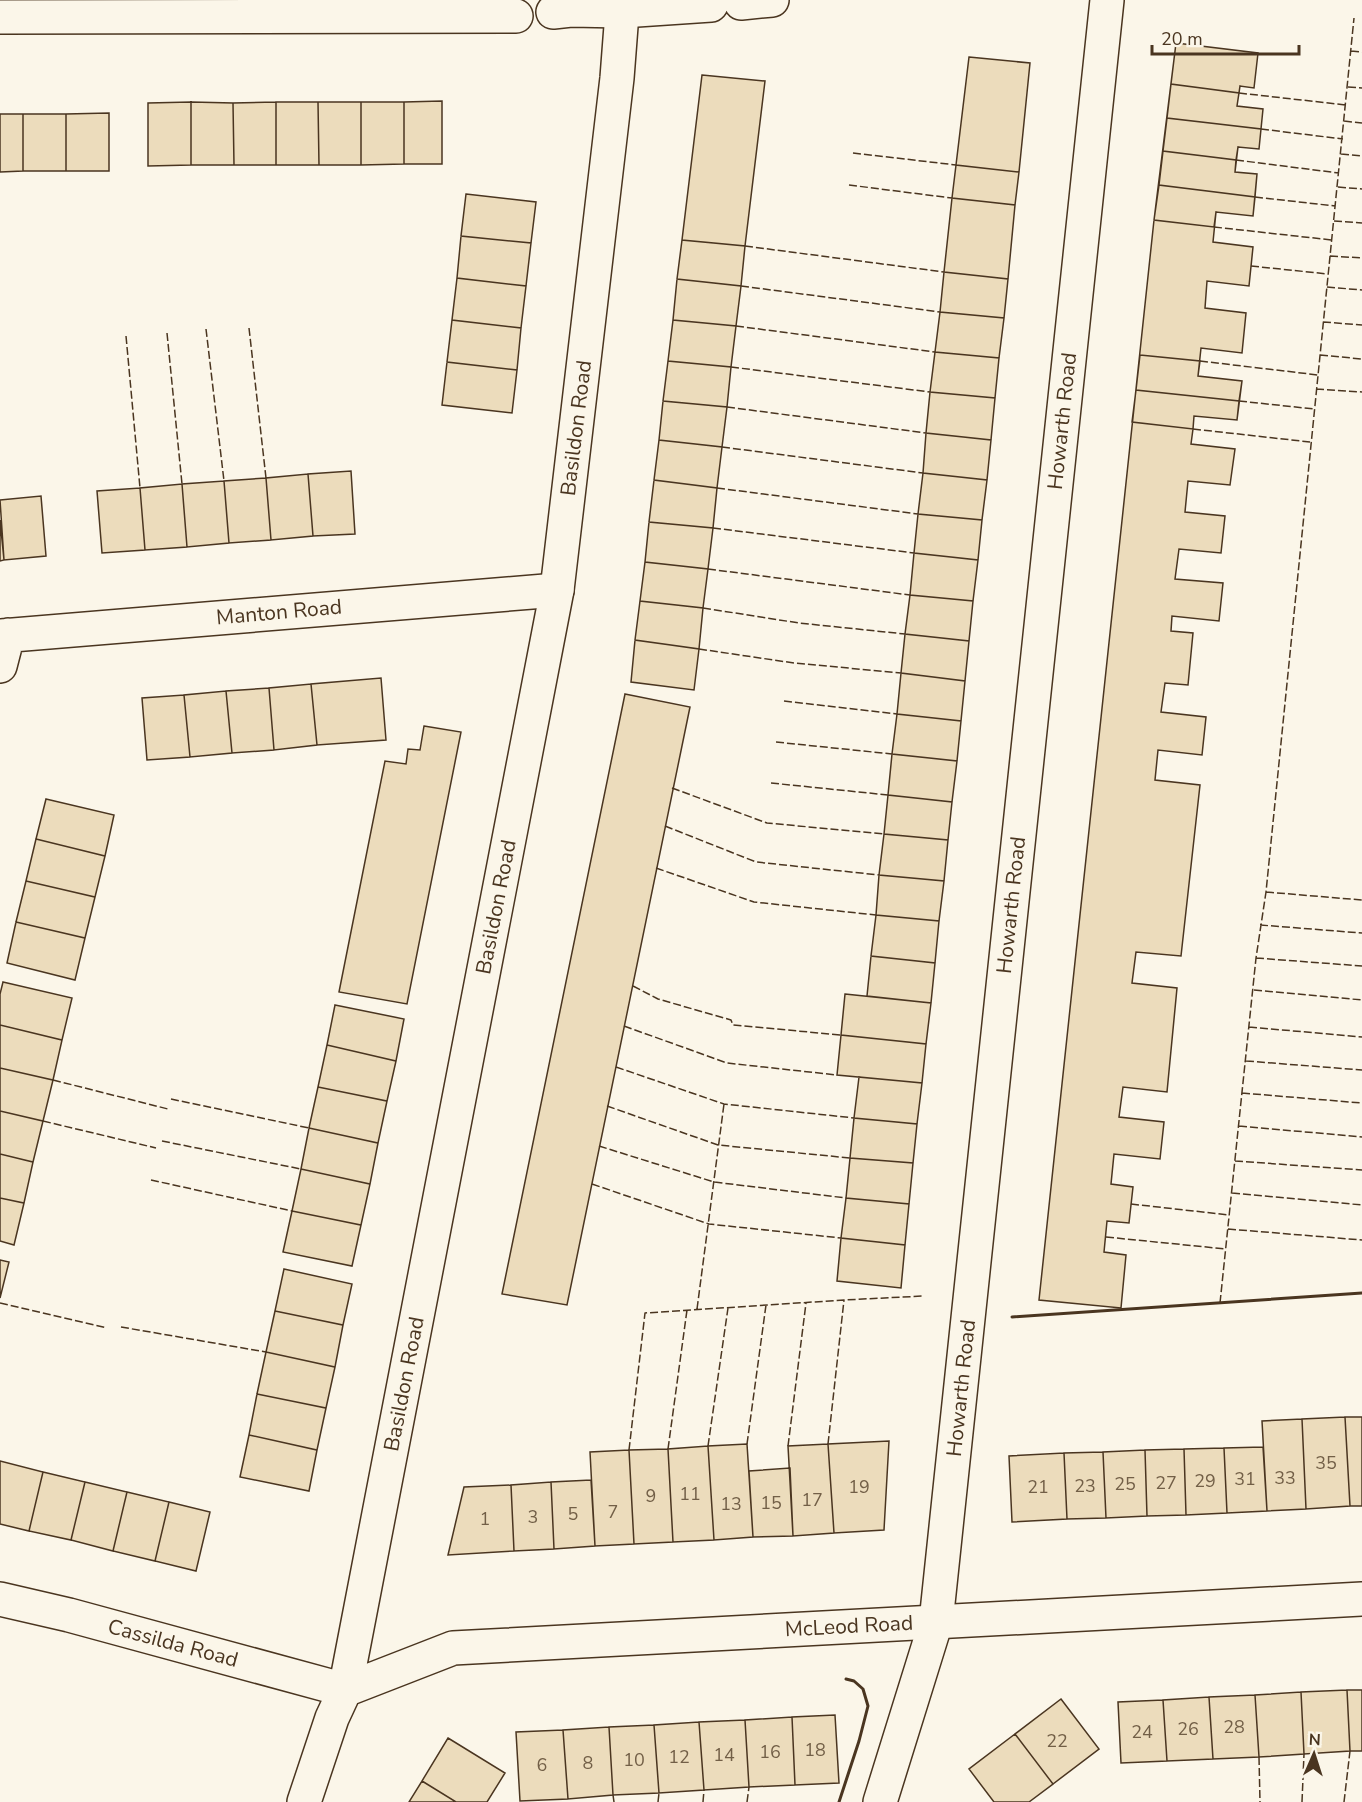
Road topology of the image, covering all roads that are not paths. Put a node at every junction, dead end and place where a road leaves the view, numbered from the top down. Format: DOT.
graph roads {
  1 [pos="1107,0"];
  2 [pos="741,3"];
  3 [pos="623,6"];
  4 [pos="553,12"];
  5 [pos="516,16"];
  6 [pos="0,17"];
  7 [pos="557,590"];
  8 [pos="2,646"];
  9 [pos="0,1599"];
  10 [pos="1362,1599"];
  11 [pos="936,1622"];
  12 [pos="345,1690"];
  13 [pos="304,1802"];
  14 [pos="880,1802"];
  1 -- 11 [label="street, Howarth Road"];
  2 -- 3 [label="street"];
  3 -- 4 [label="street"];
  3 -- 7 [label="street, Basildon Road"];
  5 -- 6 [label="street"];
  7 -- 8 [label="street, Manton Road"];
  7 -- 12 [label="street, Basildon Road"];
  9 -- 12 [label="street, Cassilda Road"];
  10 -- 11 [label="street, McLeod Road"];
  11 -- 12 [label="street, McLeod Road"];
  11 -- 14 [label="street, Howarth Road"];
  12 -- 13 [label="street, Basildon Road"];
}
